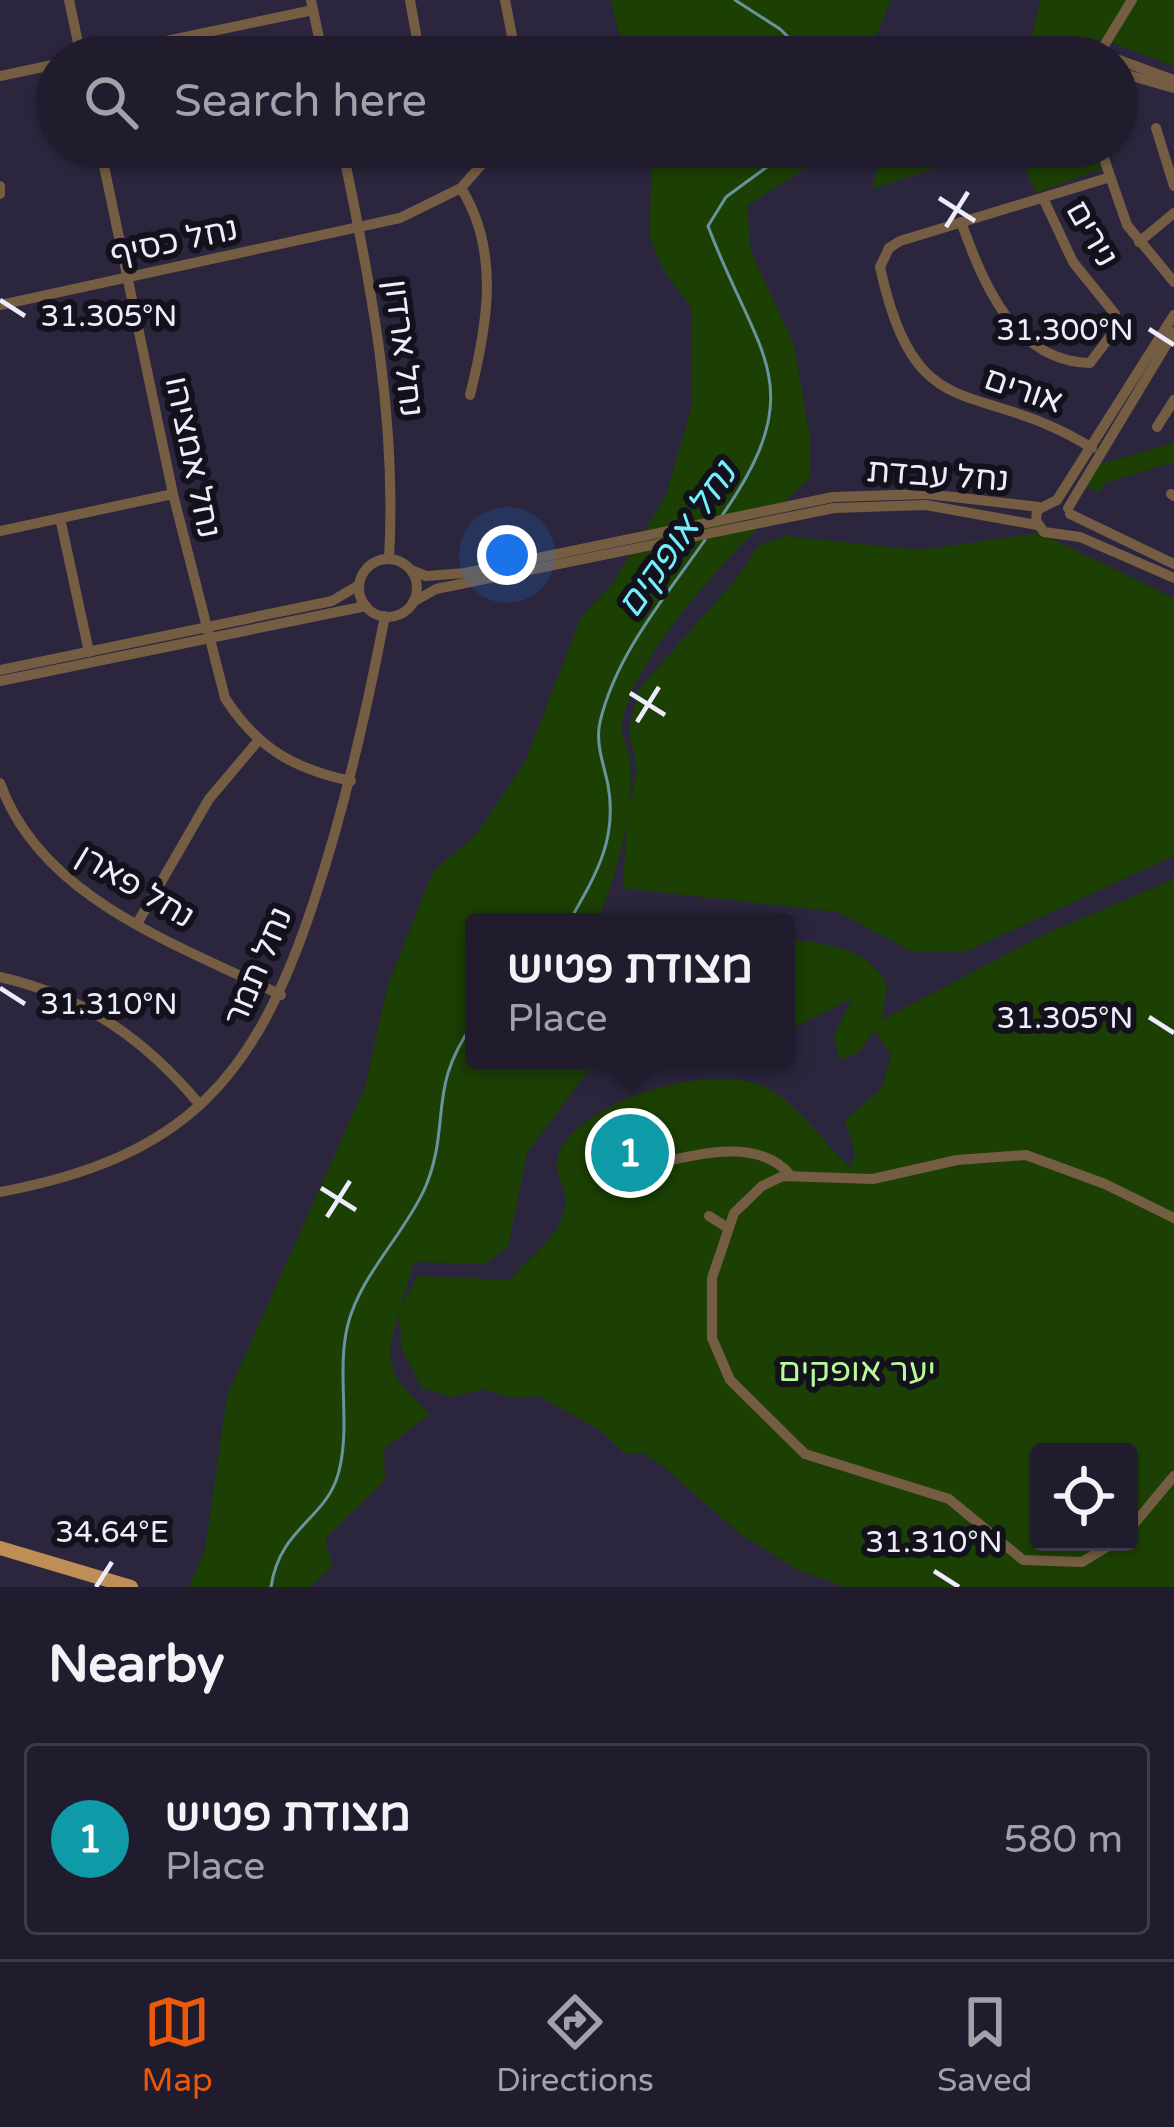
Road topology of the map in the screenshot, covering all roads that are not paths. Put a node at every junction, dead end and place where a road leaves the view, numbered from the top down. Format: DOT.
graph roads {
  1 [pos="69,0"];
  2 [pos="410,0"];
  3 [pos="506,0"];
  4 [pos="1132,0"];
  5 [pos="312,5"];
  6 [pos="1120,23"];
  7 [pos="77,36"];
  8 [pos="180,36"];
  9 [pos="319,36"];
  10 [pos="416,36"];
  11 [pos="512,36"];
  12 [pos="1111,36"];
  13 [pos="1119,36"];
  14 [pos="36,68"];
  15 [pos="1138,71"];
  16 [pos="0,76"];
  17 [pos="1174,84"];
  18 [pos="1156,128"];
  19 [pos="104,168"];
  20 [pos="346,168"];
  21 [pos="479,168"];
  22 [pos="1105,168"];
  23 [pos="1107,178"];
  24 [pos="1174,186"];
  25 [pos="461,188"];
  26 [pos="1042,198"];
  27 [pos="1174,213"];
  28 [pos="961,222"];
  29 [pos="359,229"];
  30 [pos="1139,242"];
  31 [pos="1171,276"];
  32 [pos="128,278"];
  33 [pos="0,305"];
  34 [pos="1174,315"];
  35 [pos="1174,332"];
  36 [pos="470,395"];
  37 [pos="1174,400"];
  38 [pos="1156,427"];
  39 [pos="1092,448"];
  40 [pos="173,494"];
  41 [pos="821,504"];
  42 [pos="1039,507"];
  43 [pos="1065,507"];
  44 [pos="60,518"];
  45 [pos="1037,525"];
  46 [pos="0,531"];
  47 [pos="1060,533"];
  48 [pos="628,544"];
  49 [pos="389,559"];
  50 [pos="1174,564"];
  51 [pos="411,570"];
  52 [pos="1174,578"];
  53 [pos="359,585"];
  54 [pos="413,602"];
  55 [pos="366,607"];
  56 [pos="385,616"];
  57 [pos="206,633"];
  58 [pos="89,652"];
  59 [pos="0,670"];
  60 [pos="0,682"];
  61 [pos="258,741"];
  62 [pos="351,781"];
  63 [pos="0,783"];
  64 [pos="138,922"];
  65 [pos="0,977"];
  66 [pos="281,995"];
  67 [pos="200,1105"];
  68 [pos="645,1166"];
  69 [pos="791,1176"];
  70 [pos="0,1192"];
  71 [pos="709,1216"];
  72 [pos="1174,1218"];
  73 [pos="728,1228"];
  74 [pos="1174,1476"];
  75 [pos="1138,1519"];
  76 [pos="1100,1551"];
  77 [pos="0,1552"];
  78 [pos="106,1587"];
  79 [pos="131,1587"];
  1 -- 7 [label="street"];
  2 -- 10 [label="street"];
  3 -- 11 [label="street"];
  4 -- 6 [label="street"];
  5 -- 8 [label="street"];
  5 -- 9 [label="street"];
  6 -- 12 [label="street"];
  6 -- 13 [label="street"];
  14 -- 16 [label="street"];
  15 -- 17 [label="street"];
  18 -- 24 [label="street"];
  19 -- 32 [label="street, נחל אמציהו"];
  20 -- 29 [label="street, נחל ארדון"];
  21 -- 25 [label="street"];
  22 -- 23 [label="street"];
  23 -- 26 [label="street"];
  23 -- 30 [label="street"];
  25 -- 29 [label="street, נחל כסיף"];
  25 -- 36 [label="street"];
  26 -- 28 [label="street"];
  26 -- 28 [label="street, נירים"];
  27 -- 30 [label="street"];
  28 -- 39 [label="street, אורים"];
  29 -- 32 [label="street, נחל כסיף"];
  29 -- 49 [label="street, נחל ארדון"];
  30 -- 31 [label="street"];
  32 -- 33 [label="street, נחל כסיף"];
  32 -- 40 [label="street, נחל אמציהו"];
  34 -- 39 [label="street"];
  35 -- 43 [label="street"];
  37 -- 38 [label="street"];
  39 -- 43 [label="street"];
  40 -- 44 [label="street"];
  40 -- 57 [label="street, נחל אמציהו"];
  41 -- 42 [label="street, נחל עבדת"];
  41 -- 45 [label="street, נחל עבדת"];
  41 -- 48 [label="street, נחל עבדת"];
  42 -- 43 [label="street"];
  42 -- 45 [label="street"];
  43 -- 47 [label="street"];
  43 -- 50 [label="street"];
  44 -- 46 [label="street"];
  44 -- 58 [label="street"];
  45 -- 47 [label="street, נחל עבדת"];
  47 -- 52 [label="street, נחל עבדת"];
  48 -- 51 [label="street, נחל עבדת"];
  48 -- 54 [label="street, נחל עבדת"];
  49 -- 51 [label="street"];
  49 -- 53 [label="street"];
  51 -- 54 [label="street"];
  53 -- 55 [label="street"];
  53 -- 57 [label="street"];
  54 -- 56 [label="street"];
  55 -- 56 [label="street"];
  55 -- 57 [label="street"];
  56 -- 62 [label="street, נחל תמר"];
  57 -- 58 [label="street"];
  57 -- 60 [label="street"];
  57 -- 61 [label="street, נחל אמציהו"];
  58 -- 59 [label="street"];
  61 -- 62 [label="street"];
  61 -- 64 [label="street"];
  62 -- 66 [label="street, נחל תמר"];
  63 -- 64 [label="street, נחל פארן"];
  64 -- 66 [label="street, נחל פארן"];
  65 -- 67 [label="street"];
  66 -- 67 [label="street, נחל תמר"];
  67 -- 70 [label="street, נחל תמר"];
  68 -- 69 [label="street"];
  69 -- 72 [label="street"];
  69 -- 73 [label="street"];
  71 -- 73 [label="street"];
  73 -- 76 [label="street"];
  74 -- 75 [label="street"];
  77 -- 78 [label="main road"];
  77 -- 79 [label="main road"];
}
